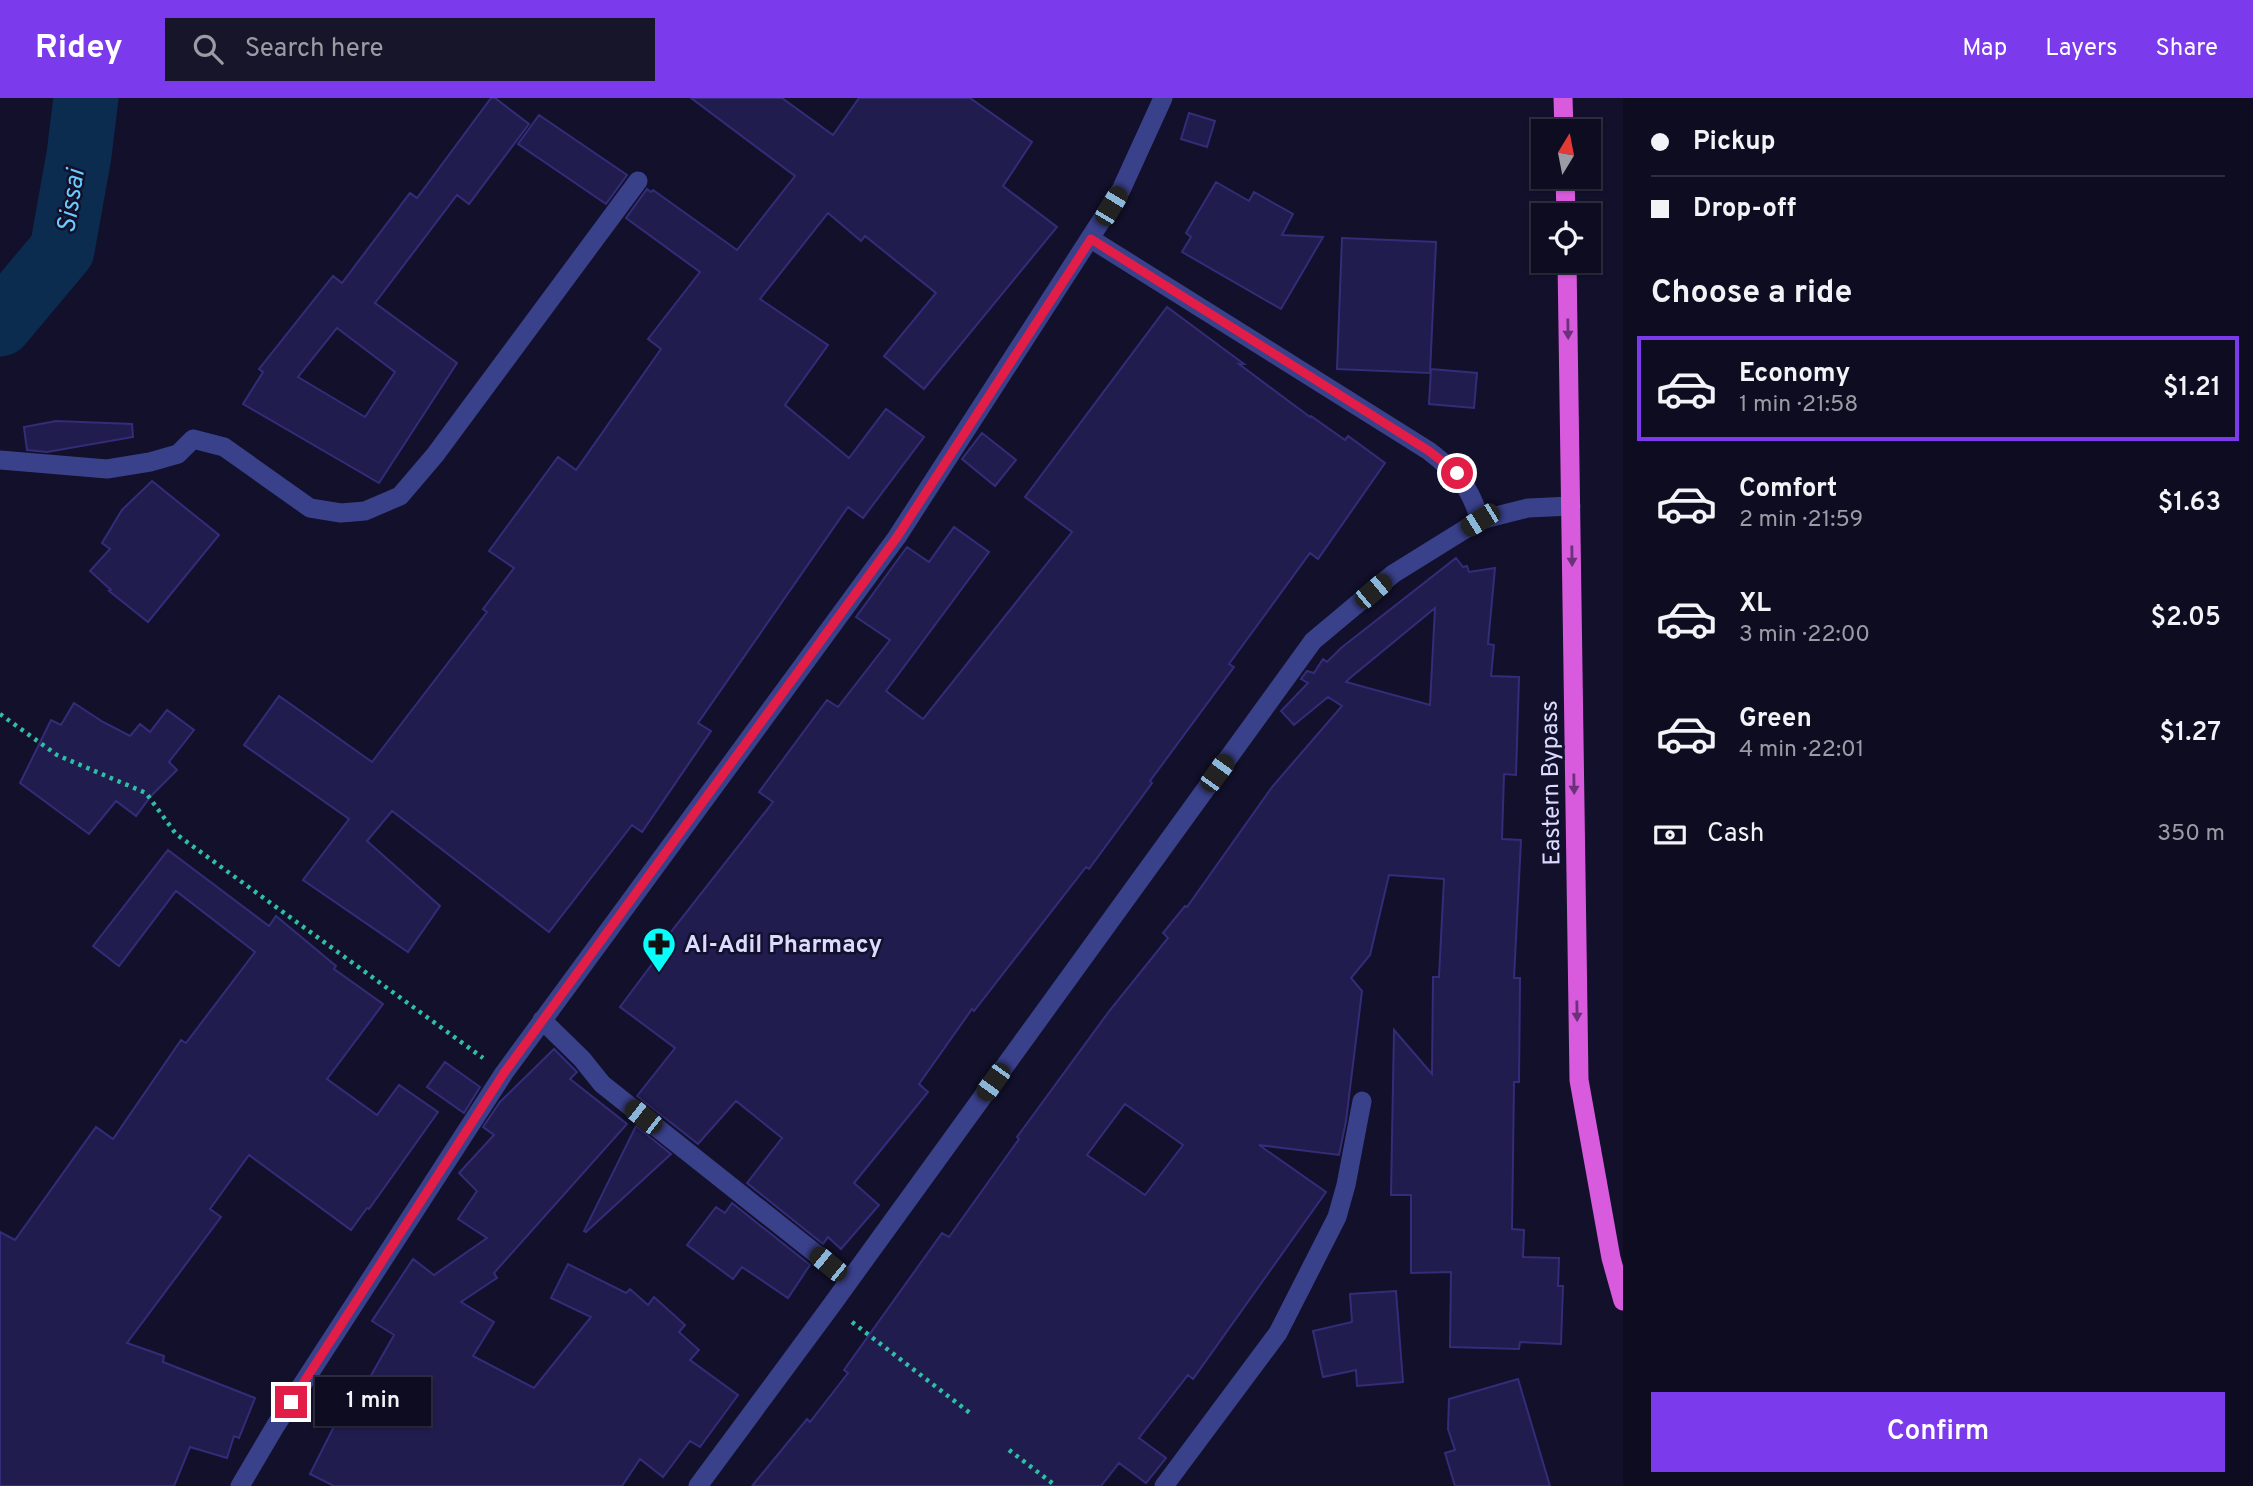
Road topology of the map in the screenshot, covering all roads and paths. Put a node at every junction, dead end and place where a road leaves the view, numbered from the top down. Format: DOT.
graph roads {
  1 [pos="1163,98"];
  2 [pos="1563,98"];
  3 [pos="1564,119"];
  4 [pos="638,181"];
  5 [pos="1091,239"];
  6 [pos="1567,273"];
  7 [pos="0,460"];
  8 [pos="1571,506"];
  9 [pos="1480,520"];
  10 [pos="0,714"];
  11 [pos="542,1020"];
  12 [pos="504,1073"];
  13 [pos="1362,1101"];
  14 [pos="849,1280"];
  15 [pos="1623,1301"];
  16 [pos="831,1306"];
  17 [pos="970,1413"];
  18 [pos="1009,1450"];
  19 [pos="240,1486"];
  20 [pos="698,1486"];
  21 [pos="1056,1486"];
  22 [pos="1164,1486"];
  1 -- 5 [label="street"];
  2 -- 3 [label="highway"];
  4 -- 7 [label="street"];
  5 -- 9 [label="street"];
  5 -- 11 [label="street"];
  6 -- 8 [label="highway, Eastern Bypass, one-way"];
  8 -- 9 [label="street"];
  8 -- 15 [label="highway, Eastern Bypass, one-way"];
  9 -- 14 [label="street"];
  10 -- 12 [label="path"];
  11 -- 12 [label="street"];
  11 -- 14 [label="street"];
  12 -- 19 [label="street"];
  13 -- 22 [label="street"];
  14 -- 16 [label="street"];
  16 -- 17 [label="path"];
  16 -- 20 [label="street"];
  18 -- 21 [label="path"];
}
